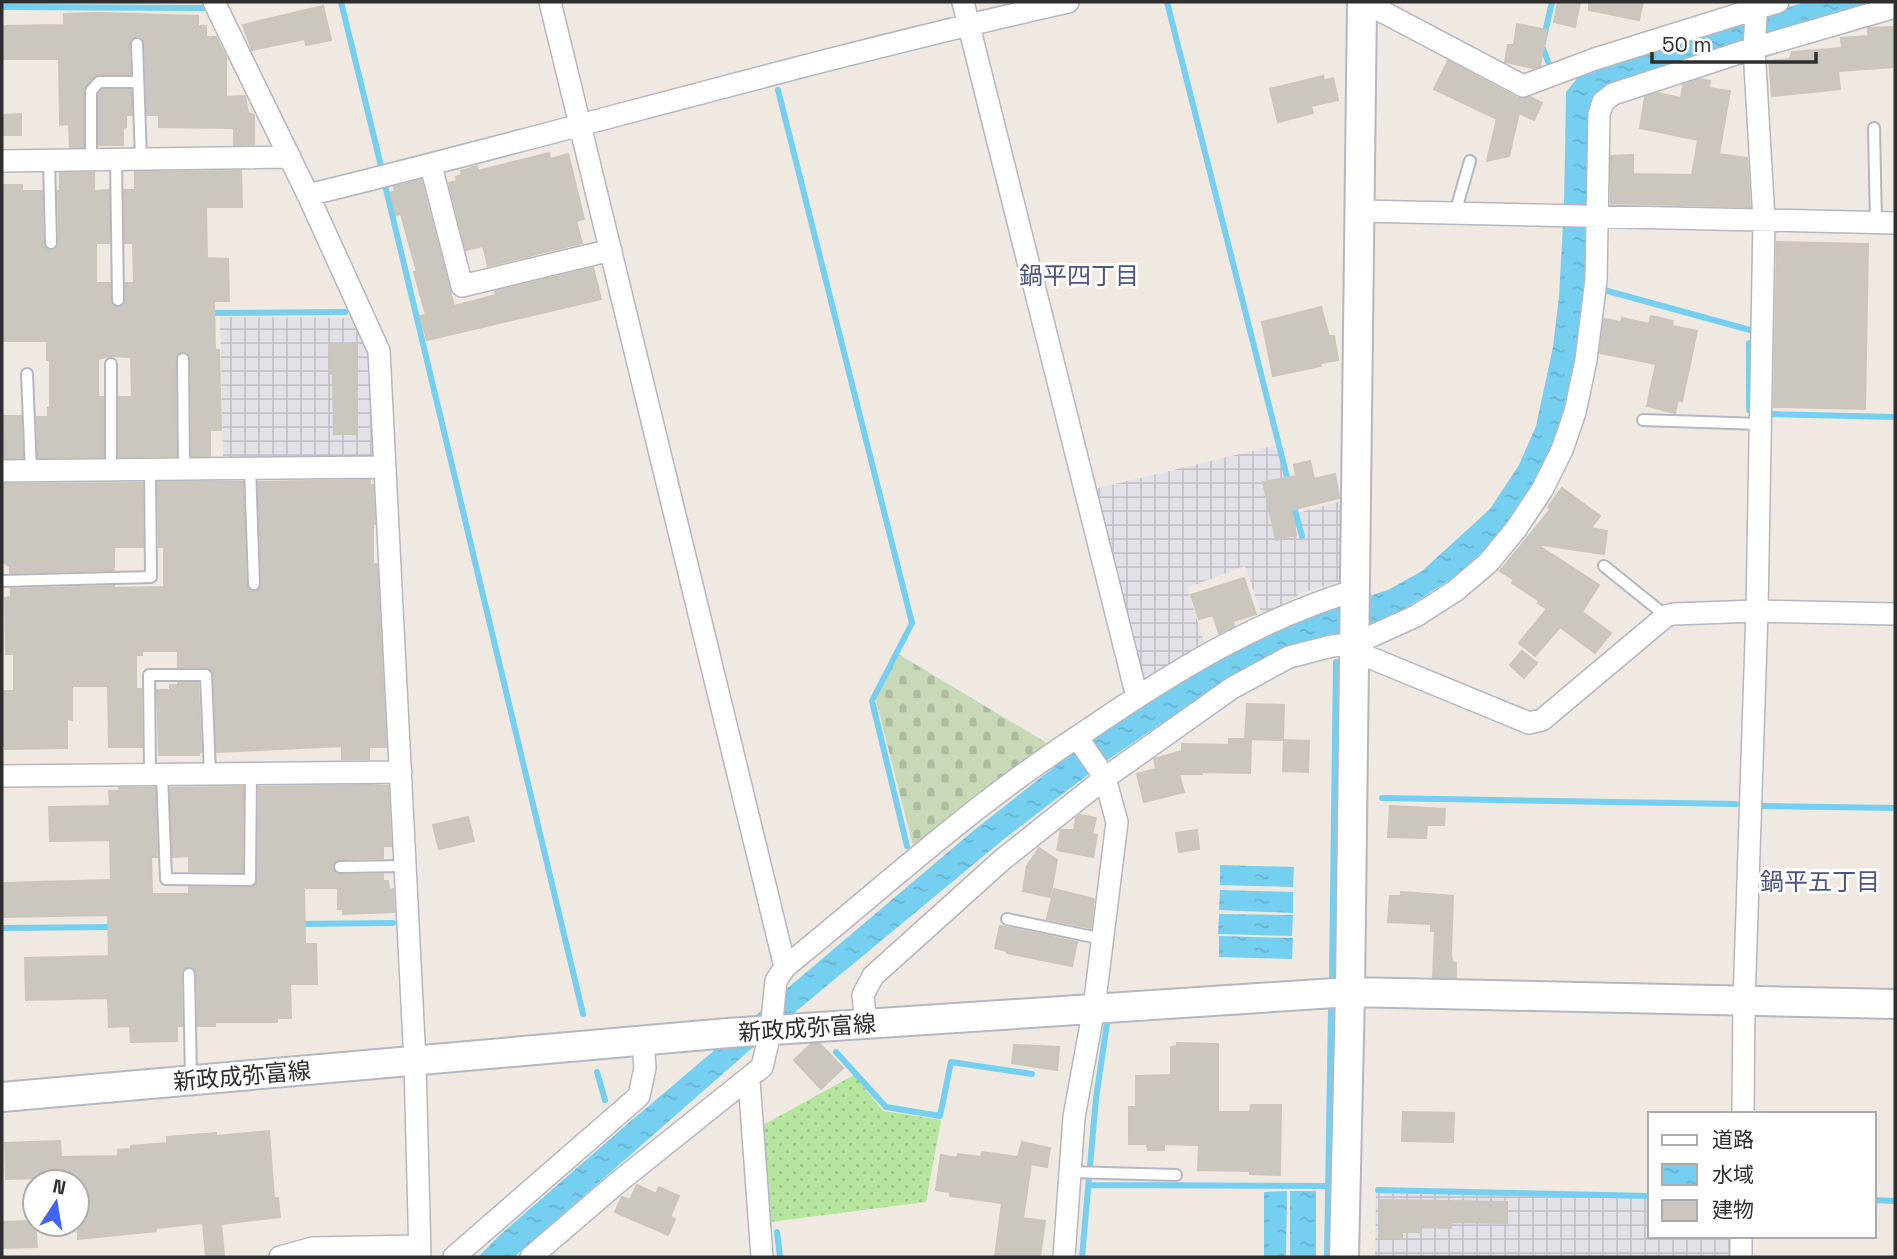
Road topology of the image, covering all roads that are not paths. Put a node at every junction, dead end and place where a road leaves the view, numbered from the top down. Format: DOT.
graph roads {
  1 [pos="214,2"];
  2 [pos="550,2"];
  3 [pos="963,2"];
  4 [pos="1068,2"];
  5 [pos="1363,2"];
  6 [pos="1778,2"];
  7 [pos="1895,7"];
  8 [pos="1756,8"];
  9 [pos="968,24"];
  10 [pos="137,44"];
  11 [pos="1754,46"];
  12 [pos="138,82"];
  13 [pos="580,127"];
  14 [pos="1874,128"];
  15 [pos="290,157"];
  16 [pos="91,159"];
  17 [pos="116,159"];
  18 [pos="141,159"];
  19 [pos="2,160"];
  20 [pos="49,160"];
  21 [pos="1469,161"];
  22 [pos="431,166"];
  23 [pos="308,195"];
  24 [pos="1360,211"];
  25 [pos="1455,213"];
  26 [pos="1598,216"];
  27 [pos="1764,220"];
  28 [pos="1886,223"];
  29 [pos="51,243"];
  30 [pos="611,250"];
  31 [pos="118,300"];
  32 [pos="183,359"];
  33 [pos="111,364"];
  34 [pos="27,374"];
  35 [pos="1643,421"];
  36 [pos="1760,424"];
  37 [pos="384,467"];
  38 [pos="250,468"];
  39 [pos="184,469"];
  40 [pos="111,470"];
  41 [pos="150,470"];
  42 [pos="2,471"];
  43 [pos="31,471"];
  44 [pos="1604,566"];
  45 [pos="2,581"];
  46 [pos="254,584"];
  47 [pos="1356,594"];
  48 [pos="1757,611"];
  49 [pos="1895,614"];
  50 [pos="1666,616"];
  51 [pos="1354,643"];
  52 [pos="1137,698"];
  53 [pos="1079,740"];
  54 [pos="401,772"];
  55 [pos="210,773"];
  56 [pos="251,773"];
  57 [pos="156,774"];
  58 [pos="1102,774"];
  59 [pos="2,776"];
  60 [pos="405,866"];
  61 [pos="340,867"];
  62 [pos="1007,919"];
  63 [pos="1103,939"];
  64 [pos="785,967"];
  65 [pos="189,974"];
  66 [pos="1350,992"];
  67 [pos="1744,1002"];
  68 [pos="1895,1004"];
  69 [pos="1094,1008"];
  70 [pos="866,1024"];
  71 [pos="779,1034"];
  72 [pos="643,1042"];
  73 [pos="415,1062"];
  74 [pos="191,1080"];
  75 [pos="749,1080"];
  76 [pos="2,1097"];
  77 [pos="1742,1112"];
  78 [pos="1076,1173"];
  79 [pos="1177,1175"];
  80 [pos="1741,1238"];
  81 [pos="419,1251"];
  82 [pos="280,1257"];
  83 [pos="454,1257"];
  84 [pos="531,1257"];
  85 [pos="762,1257"];
  86 [pos="1064,1257"];
  87 [pos="1344,1257"];
  88 [pos="1741,1257"];
  1 -- 15 [label="street"];
  2 -- 13 [label="street"];
  3 -- 9 [label="street"];
  4 -- 9 [label="street"];
  5 -- 8 [label="street"];
  5 -- 24 [label="main road"];
  6 -- 8 [label="street"];
  7 -- 11 [label="street"];
  8 -- 11 [label="street"];
  9 -- 13 [label="street"];
  9 -- 52 [label="street"];
  10 -- 12 [label="lane"];
  11 -- 26 [label="street"];
  11 -- 27 [label="street"];
  12 -- 16 [label="lane"];
  12 -- 18 [label="lane"];
  13 -- 22 [label="street"];
  13 -- 30 [label="street"];
  14 -- 28 [label="lane"];
  15 -- 18 [label="street"];
  15 -- 23 [label="street"];
  16 -- 17 [label="street"];
  16 -- 20 [label="street"];
  17 -- 18 [label="street"];
  17 -- 31 [label="lane"];
  19 -- 20 [label="street"];
  20 -- 29 [label="lane"];
  21 -- 25 [label="lane"];
  22 -- 23 [label="street"];
  22 -- 30 [label="street"];
  23 -- 37 [label="street"];
  24 -- 25 [label="street"];
  24 -- 47 [label="main road"];
  25 -- 26 [label="street"];
  26 -- 27 [label="street"];
  26 -- 51 [label="street"];
  27 -- 28 [label="street"];
  27 -- 36 [label="street"];
  30 -- 64 [label="street"];
  32 -- 39 [label="lane"];
  33 -- 40 [label="lane"];
  34 -- 43 [label="lane"];
  35 -- 36 [label="lane"];
  36 -- 48 [label="street"];
  37 -- 38 [label="street"];
  37 -- 54 [label="street"];
  38 -- 39 [label="street"];
  38 -- 46 [label="lane"];
  39 -- 41 [label="street"];
  40 -- 41 [label="street"];
  40 -- 43 [label="street"];
  41 -- 45 [label="lane"];
  42 -- 43 [label="street"];
  44 -- 50 [label="lane"];
  47 -- 51 [label="main road"];
  47 -- 52 [label="street"];
  48 -- 49 [label="street"];
  48 -- 50 [label="street"];
  48 -- 67 [label="street"];
  50 -- 51 [label="street"];
  51 -- 58 [label="street"];
  51 -- 66 [label="main road"];
  52 -- 53 [label="street"];
  53 -- 58 [label="street"];
  53 -- 64 [label="street"];
  54 -- 56 [label="street"];
  54 -- 60 [label="street"];
  55 -- 56 [label="street"];
  55 -- 57 [label="street"];
  55 -- 57 [label="lane"];
  56 -- 57 [label="lane"];
  57 -- 59 [label="street"];
  58 -- 63 [label="street"];
  58 -- 70 [label="street"];
  60 -- 61 [label="lane"];
  60 -- 73 [label="street"];
  62 -- 63 [label="lane"];
  63 -- 69 [label="street"];
  64 -- 71 [label="street"];
  65 -- 74 [label="lane"];
  66 -- 67 [label="main road, 新政成弥富線"];
  66 -- 69 [label="main road, 新政成弥富線"];
  66 -- 87 [label="main road"];
  67 -- 68 [label="main road, 新政成弥富線"];
  67 -- 77 [label="street"];
  69 -- 70 [label="main road, 新政成弥富線"];
  69 -- 78 [label="street"];
  70 -- 71 [label="main road, 新政成弥富線"];
  71 -- 72 [label="main road, 新政成弥富線"];
  71 -- 75 [label="street"];
  72 -- 73 [label="main road, 新政成弥富線"];
  72 -- 83 [label="street"];
  73 -- 74 [label="main road, 新政成弥富線"];
  73 -- 81 [label="street"];
  74 -- 76 [label="main road, 新政成弥富線"];
  75 -- 84 [label="street"];
  75 -- 85 [label="street"];
  78 -- 79 [label="lane"];
  78 -- 86 [label="street"];
  80 -- 88 [label="street"];
  81 -- 82 [label="street"];
}
